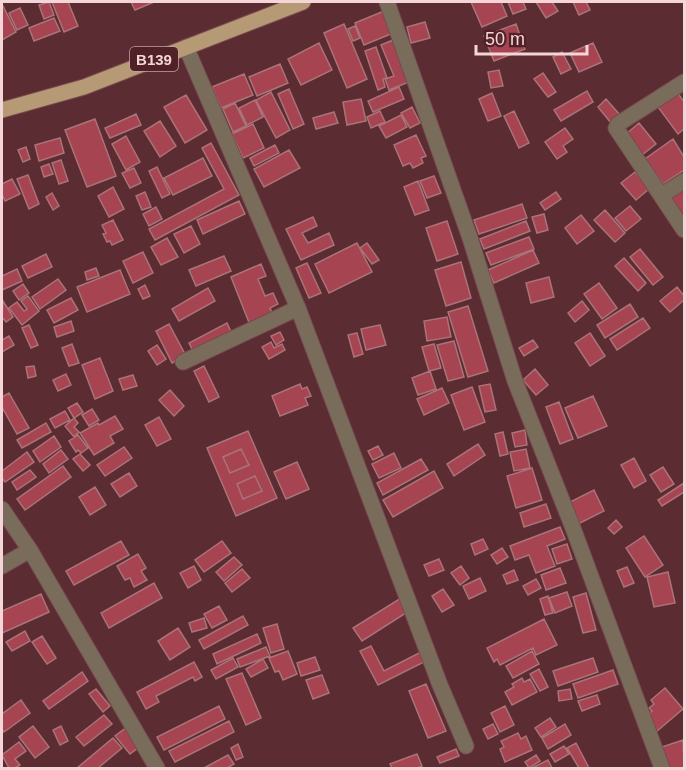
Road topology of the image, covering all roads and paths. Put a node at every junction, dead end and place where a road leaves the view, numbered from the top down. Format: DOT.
graph roads {
  1 [pos="303,2"];
  2 [pos="387,2"];
  3 [pos="186,47"];
  4 [pos="684,82"];
  5 [pos="2,110"];
  6 [pos="684,181"];
  7 [pos="662,195"];
  8 [pos="684,230"];
  9 [pos="298,308"];
  10 [pos="183,362"];
  11 [pos="2,509"];
  12 [pos="30,550"];
  13 [pos="2,566"];
  14 [pos="466,746"];
  15 [pos="157,768"];
  16 [pos="662,768"];
  1 -- 3 [label="main road, B139"];
  2 -- 16 [label="street"];
  3 -- 5 [label="main road, B139"];
  3 -- 9 [label="street"];
  4 -- 7 [label="street"];
  6 -- 7 [label="street"];
  7 -- 8 [label="street"];
  9 -- 10 [label="street"];
  9 -- 14 [label="street"];
  11 -- 12 [label="street"];
  12 -- 13 [label="street"];
  12 -- 15 [label="street"];
}
